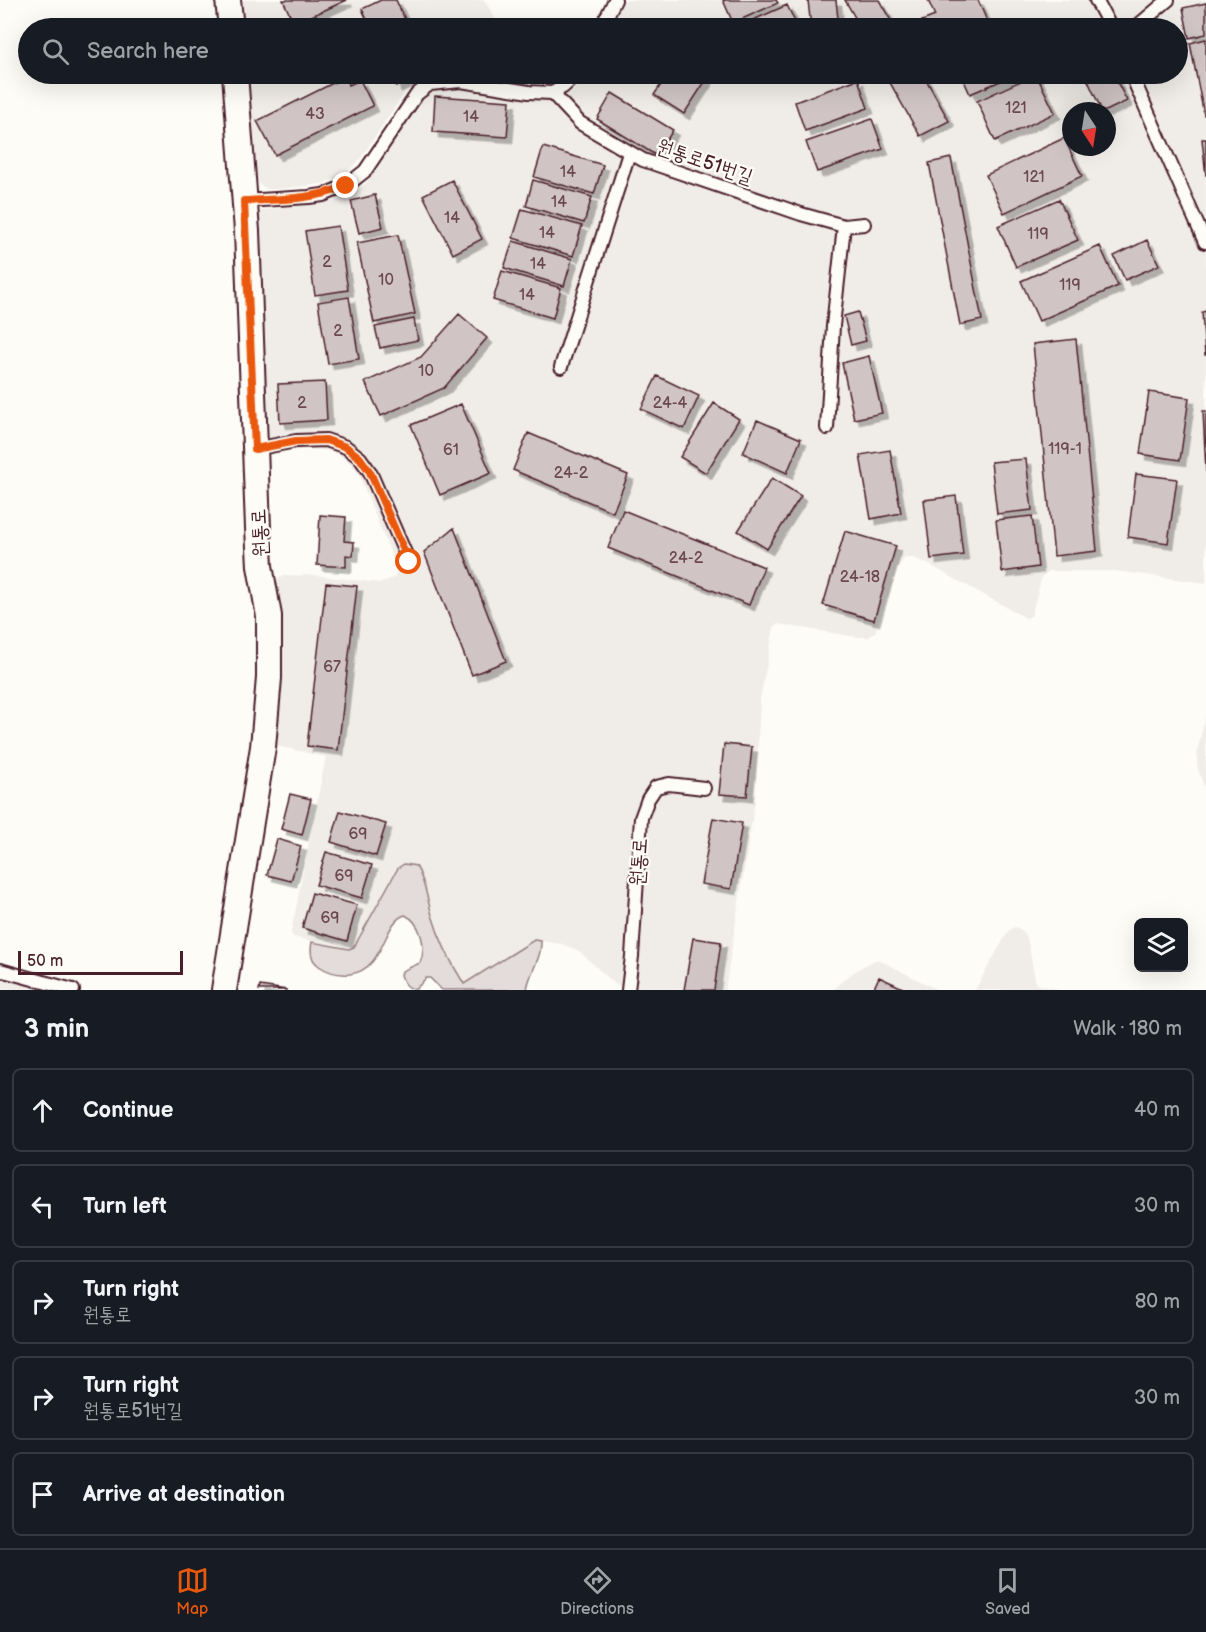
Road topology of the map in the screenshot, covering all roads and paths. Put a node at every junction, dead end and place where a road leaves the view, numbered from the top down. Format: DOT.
graph roads {
  1 [pos="228,0"];
  2 [pos="615,0"];
  3 [pos="1096,0"];
  4 [pos="1167,0"];
  5 [pos="230,18"];
  6 [pos="606,18"];
  7 [pos="1106,18"];
  8 [pos="1146,18"];
  9 [pos="236,84"];
  10 [pos="430,84"];
  11 [pos="479,84"];
  12 [pos="566,84"];
  13 [pos="1135,84"];
  14 [pos="552,93"];
  15 [pos="629,153"];
  16 [pos="244,201"];
  17 [pos="864,224"];
  18 [pos="844,226"];
  19 [pos="1205,242"];
  20 [pos="561,367"];
  21 [pos="827,428"];
  22 [pos="255,449"];
  23 [pos="409,562"];
  24 [pos="704,788"];
  25 [pos="0,969"];
  26 [pos="73,990"];
  27 [pos="224,990"];
  28 [pos="628,990"];
  1 -- 5 [label="street"];
  2 -- 6 [label="lane"];
  3 -- 7 [label="lane"];
  4 -- 8 [label="lane"];
  9 -- 16 [label="street, 원통로"];
  10 -- 16 [label="lane"];
  11 -- 14 [label="lane"];
  12 -- 14 [label="lane"];
  13 -- 19 [label="lane"];
  14 -- 15 [label="lane, 원통로51번길"];
  15 -- 18 [label="lane, 원통로51번길"];
  15 -- 20 [label="lane"];
  16 -- 22 [label="street, 원통로"];
  17 -- 18 [label="lane, 원통로51번길"];
  18 -- 21 [label="lane"];
  22 -- 23 [label="lane"];
  22 -- 27 [label="street, 원통로"];
  24 -- 28 [label="lane, 원통로"];
  25 -- 26 [label="lane"];
}
